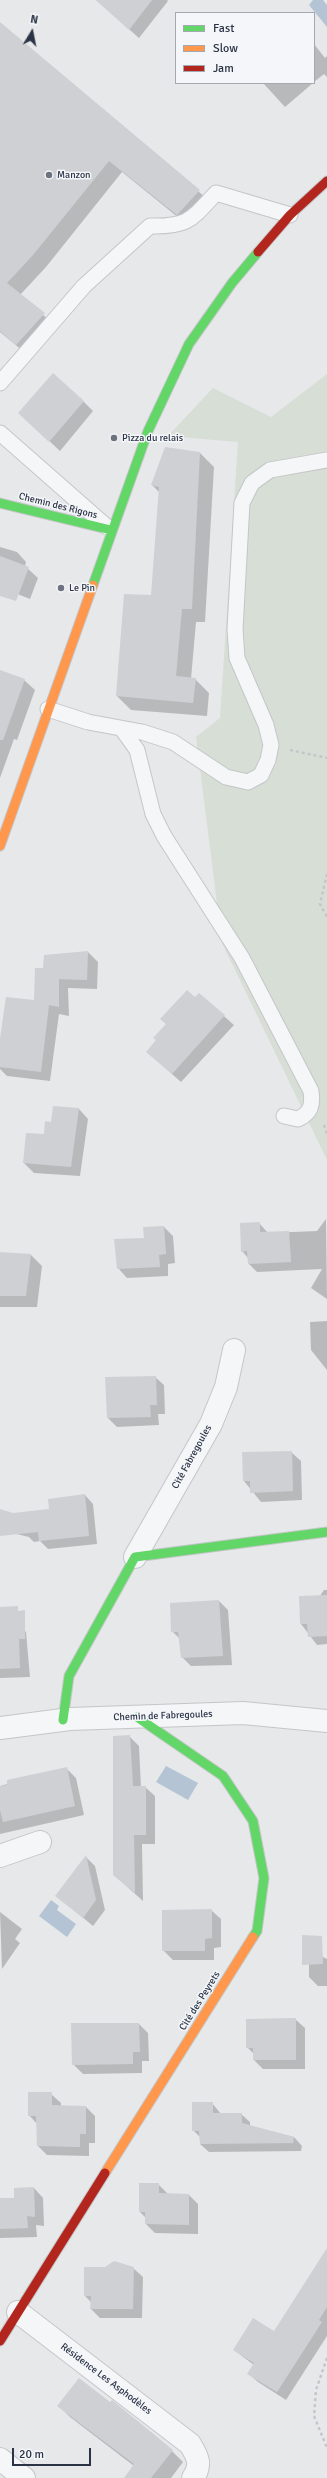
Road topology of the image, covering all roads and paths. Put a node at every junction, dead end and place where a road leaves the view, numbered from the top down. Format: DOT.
graph roads {
  1 [pos="327,181"];
  2 [pos="290,215"];
  3 [pos="0,383"];
  4 [pos="0,434"];
  5 [pos="327,460"];
  6 [pos="0,503"];
  7 [pos="111,530"];
  8 [pos="48,709"];
  9 [pos="122,729"];
  10 [pos="271,745"];
  11 [pos="327,758"];
  12 [pos="0,846"];
  13 [pos="327,874"];
  14 [pos="327,917"];
  15 [pos="284,1116"];
  16 [pos="234,1350"];
  17 [pos="327,1532"];
  18 [pos="135,1557"];
  19 [pos="137,1717"];
  20 [pos="63,1720"];
  21 [pos="327,1721"];
  22 [pos="0,1728"];
  23 [pos="40,1842"];
  24 [pos="0,1856"];
  25 [pos="18,2312"];
  26 [pos="0,2341"];
  27 [pos="327,2358"];
  28 [pos="327,2448"];
  29 [pos="0,2459"];
  30 [pos="24,2478"];
  31 [pos="193,2478"];
  1 -- 2 [label="street"];
  2 -- 3 [label="lane"];
  2 -- 7 [label="street"];
  4 -- 7 [label="lane"];
  5 -- 10 [label="lane"];
  6 -- 7 [label="street, Chemin des Rigons"];
  7 -- 8 [label="street"];
  8 -- 9 [label="lane"];
  8 -- 12 [label="street"];
  9 -- 10 [label="lane"];
  9 -- 15 [label="lane"];
  10 -- 11 [label="path"];
  13 -- 14 [label="path"];
  16 -- 18 [label="street, Cité Fabregoules"];
  17 -- 18 [label="street"];
  18 -- 20 [label="street, Cité Fabregoules"];
  19 -- 20 [label="street, Chemin de Fabregoules"];
  19 -- 21 [label="street, Chemin de Fabregoules"];
  19 -- 25 [label="street, Cité des Peyrets"];
  20 -- 22 [label="street, Chemin de Fabregoules"];
  23 -- 24 [label="street"];
  25 -- 26 [label="street"];
  25 -- 31 [label="street, Résidence Les Asphodèles"];
  27 -- 28 [label="path"];
  29 -- 30 [label="street"];
}
